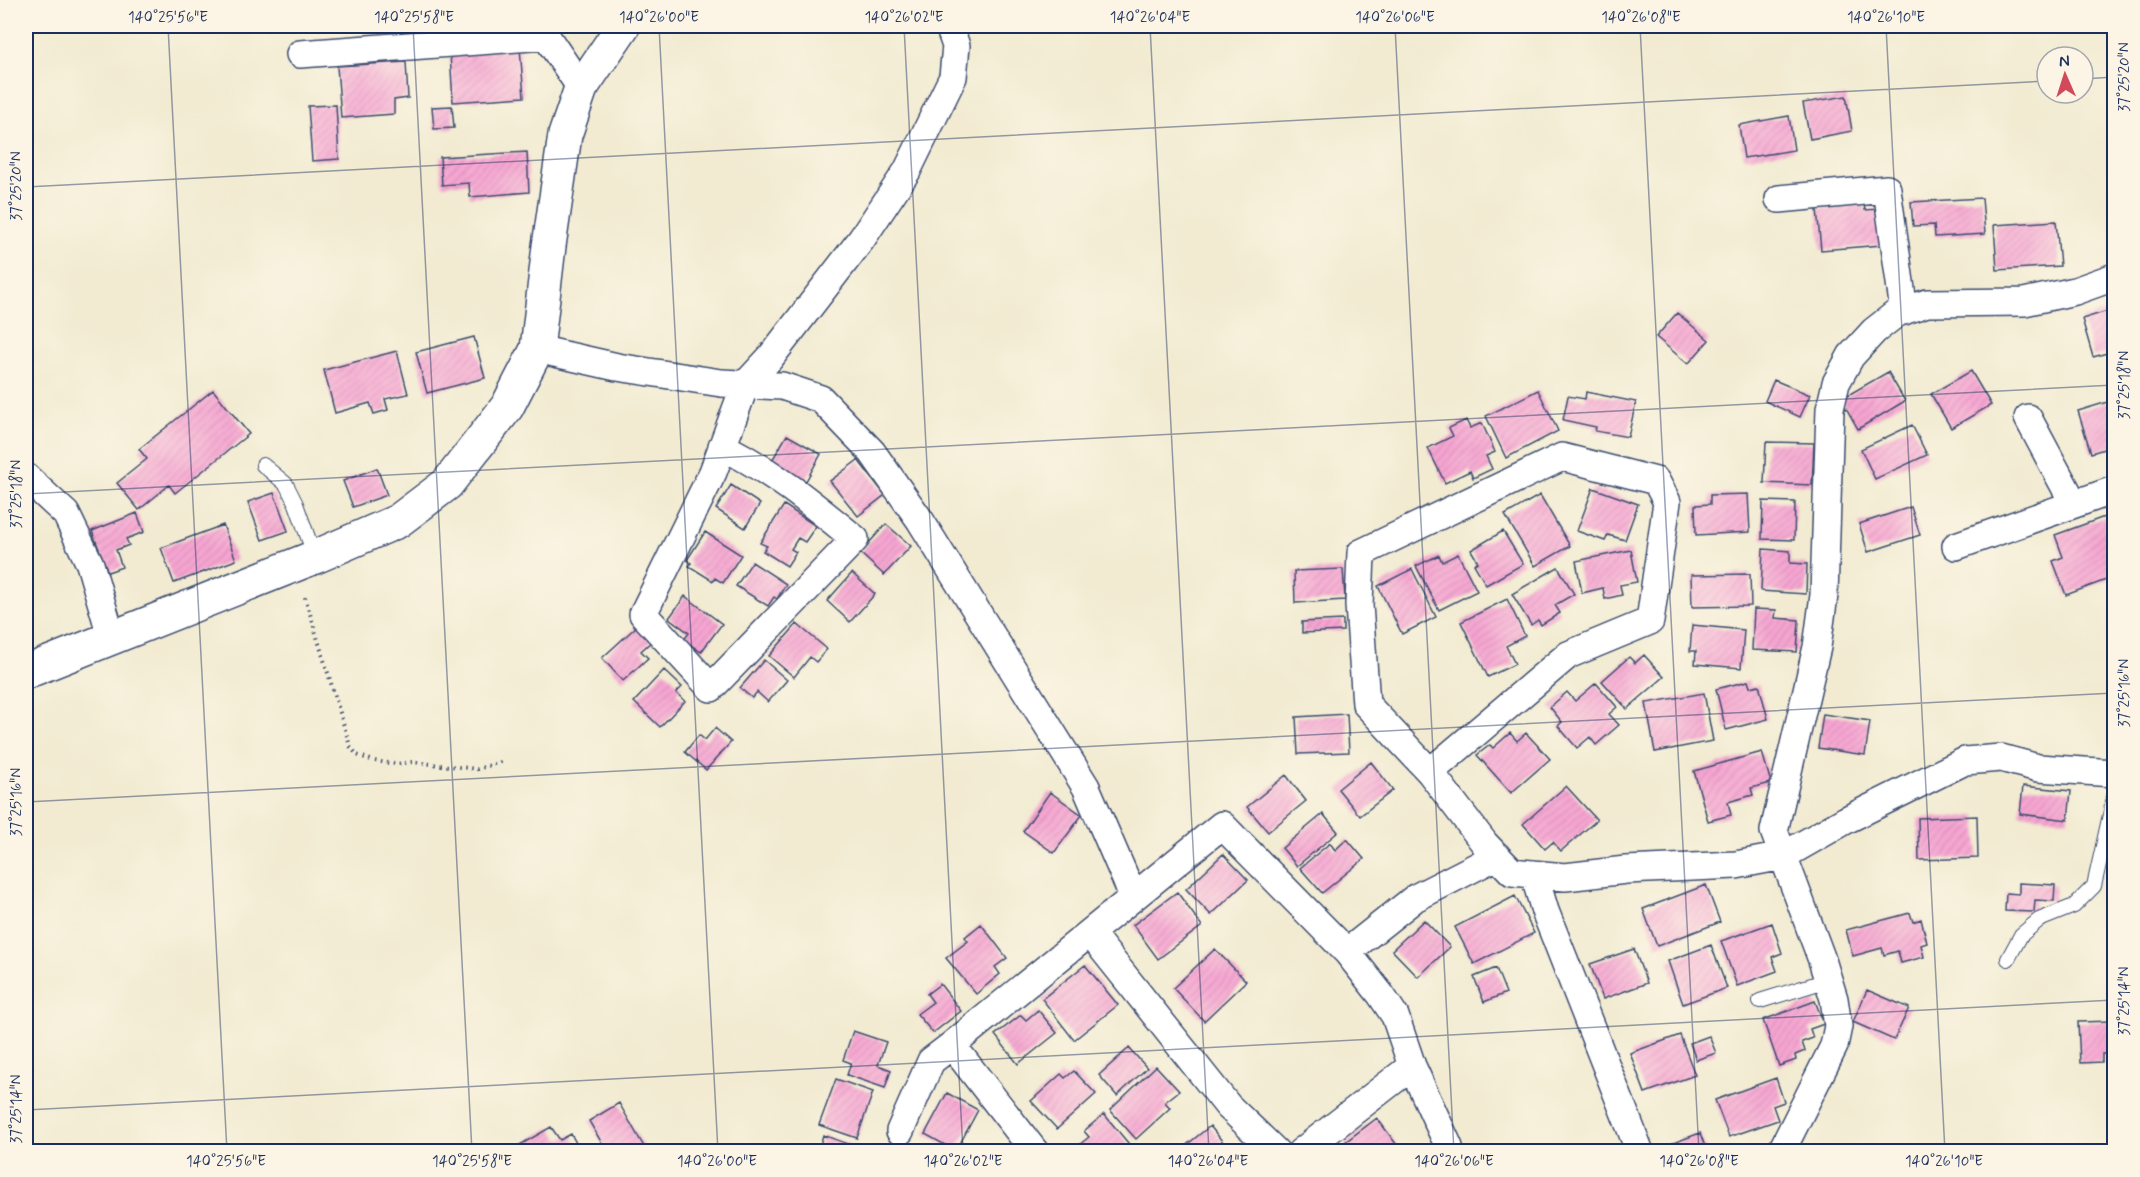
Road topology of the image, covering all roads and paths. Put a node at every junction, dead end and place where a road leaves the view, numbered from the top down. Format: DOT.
graph roads {
  1 [pos="623,26"];
  2 [pos="950,26"];
  3 [pos="545,31"];
  4 [pos="300,54"];
  5 [pos="581,88"];
  6 [pos="1779,199"];
  7 [pos="2115,277"];
  8 [pos="1904,311"];
  9 [pos="537,349"];
  10 [pos="745,386"];
  11 [pos="2028,418"];
  12 [pos="722,446"];
  13 [pos="263,465"];
  14 [pos="26,477"];
  15 [pos="2115,490"];
  16 [pos="2074,504"];
  17 [pos="1956,546"];
  18 [pos="305,561"];
  19 [pos="112,639"];
  20 [pos="26,672"];
  21 [pos="504,761"];
  22 [pos="1430,772"];
  23 [pos="2115,773"];
  24 [pos="2115,797"];
  25 [pos="1497,856"];
  26 [pos="1783,856"];
  27 [pos="1534,874"];
  28 [pos="1133,896"];
  29 [pos="1089,933"];
  30 [pos="1347,952"];
  31 [pos="2008,959"];
  32 [pos="1828,980"];
  33 [pos="1760,1001"];
  34 [pos="952,1045"];
  35 [pos="1412,1066"];
  36 [pos="900,1131"];
  37 [pos="1449,1147"];
  38 [pos="1035,1152"];
  39 [pos="1276,1152"];
  40 [pos="1301,1152"];
  41 [pos="1640,1152"];
  42 [pos="1781,1152"];
  1 -- 5 [label="street"];
  2 -- 10 [label="street"];
  3 -- 4 [label="street"];
  3 -- 5 [label="street"];
  5 -- 9 [label="street"];
  6 -- 8 [label="street"];
  7 -- 8 [label="street"];
  8 -- 26 [label="street"];
  9 -- 10 [label="street"];
  9 -- 18 [label="street"];
  10 -- 12 [label="street"];
  10 -- 28 [label="street"];
  11 -- 16 [label="street"];
  12 -- 12 [label="street"];
  13 -- 18 [label="lane"];
  14 -- 19 [label="street"];
  15 -- 16 [label="street"];
  16 -- 17 [label="street"];
  18 -- 19 [label="street"];
  18 -- 21 [label="path"];
  19 -- 20 [label="street"];
  22 -- 22 [label="street"];
  22 -- 25 [label="street"];
  23 -- 26 [label="street"];
  24 -- 31 [label="lane"];
  25 -- 27 [label="street"];
  25 -- 30 [label="street"];
  26 -- 27 [label="street"];
  26 -- 32 [label="street"];
  27 -- 41 [label="street"];
  28 -- 29 [label="street"];
  28 -- 30 [label="street"];
  29 -- 34 [label="street"];
  29 -- 39 [label="street"];
  30 -- 35 [label="street"];
  32 -- 33 [label="lane"];
  32 -- 42 [label="street"];
  34 -- 36 [label="street"];
  34 -- 38 [label="street"];
  35 -- 37 [label="street"];
  35 -- 40 [label="street"];
}
